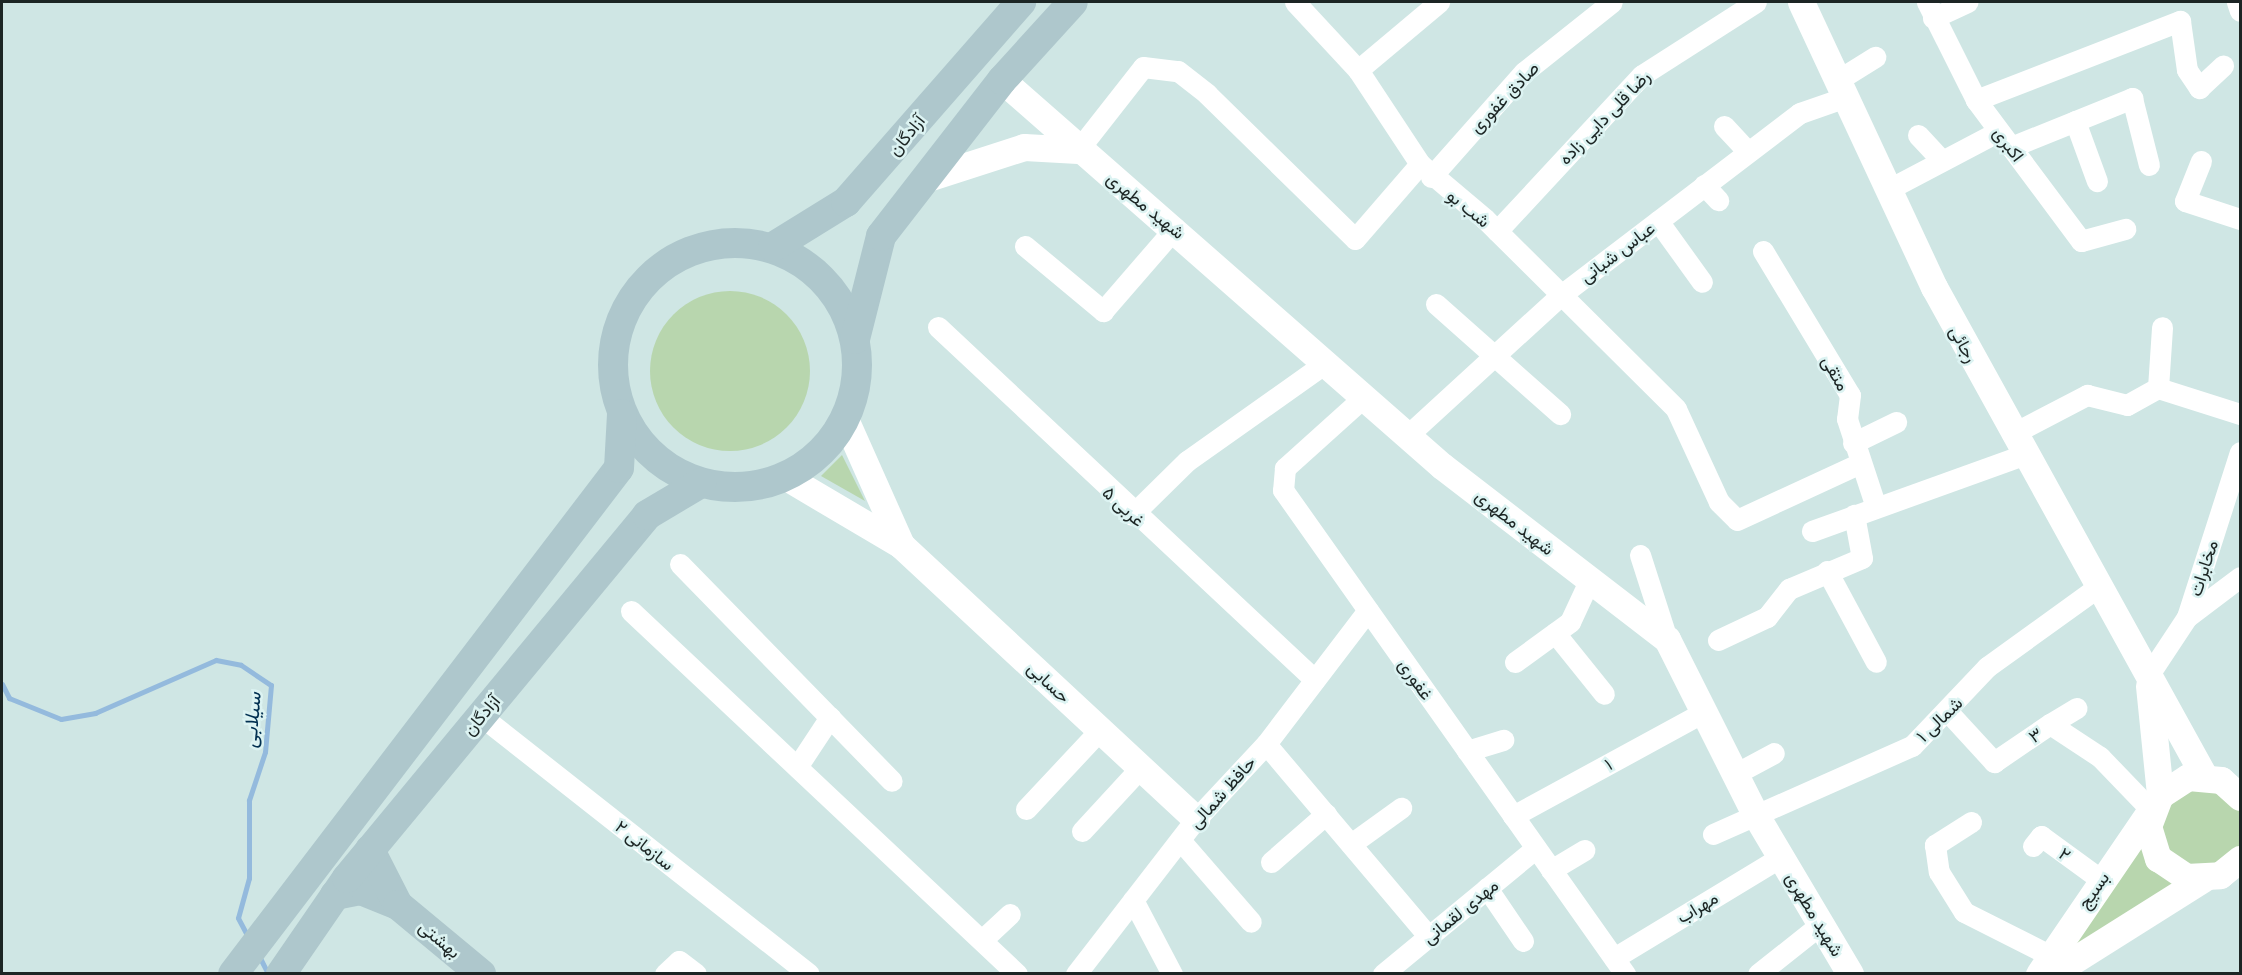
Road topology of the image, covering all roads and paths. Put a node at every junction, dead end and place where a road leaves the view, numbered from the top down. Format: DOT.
graph roads {
  1 [pos="1021,2"];
  2 [pos="1073,2"];
  3 [pos="1295,2"];
  4 [pos="1439,2"];
  5 [pos="1612,2"];
  6 [pos="1756,2"];
  7 [pos="1801,2"];
  8 [pos="1968,2"];
  9 [pos="2238,2"];
  10 [pos="1930,10"];
  11 [pos="2241,11"];
  12 [pos="1875,57"];
  13 [pos="2223,66"];
  14 [pos="1358,70"];
  15 [pos="1002,80"];
  16 [pos="1842,89"];
  17 [pos="1976,100"];
  18 [pos="2075,121"];
  19 [pos="1724,126"];
  20 [pos="1918,135"];
  21 [pos="2005,139"];
  22 [pos="1078,150"];
  23 [pos="1748,152"];
  24 [pos="1942,161"];
  25 [pos="2201,161"];
  26 [pos="2149,165"];
  27 [pos="1425,170"];
  28 [pos="926,179"];
  29 [pos="2097,181"];
  30 [pos="1889,189"];
  31 [pos="2241,219"];
  32 [pos="1658,221"];
  33 [pos="1175,228"];
  34 [pos="2125,229"];
  35 [pos="1497,231"];
  36 [pos="1025,246"];
  37 [pos="773,248"];
  38 [pos="1763,251"];
  39 [pos="1702,282"];
  40 [pos="1561,296"];
  41 [pos="1436,304"];
  42 [pos="938,327"];
  43 [pos="2162,327"];
  44 [pos="855,339"];
  45 [pos="1496,354"];
  46 [pos="1327,362"];
  47 [pos="2158,388"];
  48 [pos="1365,396"];
  49 [pos="622,414"];
  50 [pos="1560,414"];
  51 [pos="2241,414"];
  52 [pos="845,419"];
  53 [pos="1896,423"];
  54 [pos="1408,435"];
  55 [pos="1853,443"];
  56 [pos="2017,445"];
  57 [pos="2241,452"];
  58 [pos="1858,464"];
  59 [pos="786,477"];
  60 [pos="701,483"];
  61 [pos="1876,507"];
  62 [pos="1132,515"];
  63 [pos="1854,515"];
  64 [pos="1812,531"];
  65 [pos="901,545"];
  66 [pos="1640,555"];
  67 [pos="680,564"];
  68 [pos="1827,571"];
  69 [pos="2241,576"];
  70 [pos="1590,579"];
  71 [pos="2098,586"];
  72 [pos="1368,610"];
  73 [pos="631,611"];
  74 [pos="2187,617"];
  75 [pos="1555,633"];
  76 [pos="1667,639"];
  77 [pos="1718,640"];
  78 [pos="1515,662"];
  79 [pos="1876,662"];
  80 [pos="2148,676"];
  81 [pos="1315,680"];
  82 [pos="1604,694"];
  83 [pos="2077,708"];
  84 [pos="1704,712"];
  85 [pos="1949,712"];
  86 [pos="481,716"];
  87 [pos="830,717"];
  88 [pos="2050,724"];
  89 [pos="1100,730"];
  90 [pos="1503,740"];
  91 [pos="1266,744"];
  92 [pos="1467,751"];
  93 [pos="1774,753"];
  94 [pos="797,767"];
  95 [pos="1141,767"];
  96 [pos="1735,774"];
  97 [pos="2204,776"];
  98 [pos="892,781"];
  99 [pos="2239,792"];
  100 [pos="2156,802"];
  101 [pos="1401,808"];
  102 [pos="1026,809"];
  103 [pos="1754,812"];
  104 [pos="1326,814"];
  105 [pos="1513,816"];
  106 [pos="1971,822"];
  107 [pos="1188,830"];
  108 [pos="1082,831"];
  109 [pos="1713,834"];
  110 [pos="1351,844"];
  111 [pos="2033,846"];
  112 [pos="1536,848"];
  113 [pos="370,850"];
  114 [pos="1584,850"];
  115 [pos="1781,857"];
  116 [pos="1271,862"];
  117 [pos="2239,863"];
  118 [pos="1551,870"];
  119 [pos="2100,879"];
  120 [pos="2203,879"];
  121 [pos="1487,888"];
  122 [pos="335,895"];
  123 [pos="1133,900"];
  124 [pos="398,905"];
  125 [pos="1010,914"];
  126 [pos="1251,922"];
  127 [pos="1821,924"];
  128 [pos="1428,936"];
  129 [pos="982,940"];
  130 [pos="1523,941"];
  131 [pos="1619,966"];
  132 [pos="2047,967"];
  133 [pos="282,971"];
  134 [pos="233,974"];
  135 [pos="481,974"];
  136 [pos="665,974"];
  137 [pos="696,974"];
  138 [pos="809,974"];
  139 [pos="1017,974"];
  140 [pos="1076,974"];
  141 [pos="1172,974"];
  142 [pos="1383,974"];
  143 [pos="1758,974"];
  144 [pos="1850,974"];
  1 -- 37 [label="main road, آزادگان"];
  2 -- 15 [label="main road"];
  3 -- 14 [label="street, شب بو"];
  4 -- 14 [label="street"];
  5 -- 27 [label="street, صادق غفوری"];
  6 -- 35 [label="street, رضا قلی دایی زاده"];
  7 -- 16 [label="street, رجائی"];
  8 -- 10 [label="street"];
  9 -- 11 [label="street"];
  10 -- 17 [label="street, اکبری"];
  12 -- 16 [label="street, عباس شبانی"];
  13 -- 17 [label="street"];
  14 -- 27 [label="street, شب بو"];
  15 -- 22 [label="street, شهید مطهری"];
  15 -- 28 [label="main road"];
  16 -- 23 [label="street, عباس شبانی"];
  16 -- 30 [label="street, رجائی"];
  17 -- 21 [label="street, اکبری"];
  18 -- 21 [label="street"];
  18 -- 26 [label="street"];
  18 -- 29 [label="street"];
  19 -- 23 [label="street"];
  20 -- 24 [label="street"];
  21 -- 24 [label="street"];
  21 -- 34 [label="street, اکبری"];
  22 -- 27 [label="street"];
  22 -- 28 [label="street"];
  22 -- 33 [label="street, شهید مطهری"];
  23 -- 32 [label="street, عباس شبانی"];
  24 -- 30 [label="street"];
  25 -- 31 [label="street"];
  27 -- 35 [label="street, شب بو"];
  28 -- 44 [label="main road"];
  30 -- 56 [label="street, رجائی"];
  32 -- 39 [label="street"];
  32 -- 40 [label="street, عباس شبانی"];
  33 -- 36 [label="street"];
  33 -- 46 [label="street, شهید مطهری"];
  35 -- 40 [label="street, شب بو"];
  37 -- 44 [label="main road"];
  37 -- 49 [label="main road"];
  38 -- 55 [label="street, متقی"];
  40 -- 45 [label="street, عباس شبانی"];
  40 -- 58 [label="street, شب بو"];
  41 -- 45 [label="street"];
  42 -- 62 [label="street, ۵ غربی"];
  43 -- 47 [label="street"];
  44 -- 52 [label="main road"];
  45 -- 50 [label="street"];
  45 -- 54 [label="street, عباس شبانی"];
  46 -- 48 [label="street, شهید مطهری"];
  46 -- 62 [label="street"];
  47 -- 51 [label="street"];
  47 -- 56 [label="street"];
  48 -- 54 [label="street, شهید مطهری"];
  48 -- 72 [label="street, غفوری"];
  49 -- 60 [label="main road"];
  49 -- 134 [label="main road"];
  52 -- 59 [label="main road"];
  52 -- 65 [label="street, حسابی"];
  53 -- 55 [label="street"];
  54 -- 70 [label="street, شهید مطهری"];
  55 -- 58 [label="street, متقی"];
  56 -- 61 [label="street"];
  56 -- 71 [label="street, رجائی"];
  57 -- 74 [label="street, مخابرات"];
  58 -- 61 [label="street, متقی"];
  59 -- 60 [label="main road"];
  59 -- 65 [label="street, حسابی"];
  60 -- 86 [label="main road, آزادگان"];
  61 -- 63 [label="street"];
  62 -- 81 [label="street, ۵ غربی"];
  63 -- 64 [label="street"];
  63 -- 68 [label="street"];
  65 -- 89 [label="street, حسابی"];
  66 -- 76 [label="street"];
  67 -- 87 [label="street"];
  68 -- 77 [label="street"];
  68 -- 79 [label="street"];
  69 -- 74 [label="street"];
  70 -- 75 [label="street"];
  70 -- 76 [label="street, شهید مطهری"];
  71 -- 80 [label="street, رجائی"];
  71 -- 85 [label="street, ۱ شمالی"];
  72 -- 81 [label="street, حافظ شمالی"];
  72 -- 92 [label="street, غفوری"];
  73 -- 94 [label="street"];
  74 -- 80 [label="street, مخابرات"];
  75 -- 78 [label="street"];
  75 -- 82 [label="street"];
  76 -- 84 [label="street, شهید مطهری"];
  80 -- 97 [label="street, رجائی"];
  80 -- 100 [label="street"];
  81 -- 91 [label="street, حافظ شمالی"];
  83 -- 88 [label="street"];
  84 -- 96 [label="street, شهید مطهری"];
  84 -- 105 [label="street, ۱"];
  85 -- 88 [label="street, ۳"];
  85 -- 103 [label="street, ۱ شمالی"];
  86 -- 113 [label="main road, آزادگان"];
  86 -- 138 [label="street, سازمانی ۲"];
  87 -- 94 [label="street"];
  87 -- 98 [label="street"];
  88 -- 100 [label="street, ۳"];
  89 -- 95 [label="street, حسابی"];
  89 -- 102 [label="street"];
  90 -- 92 [label="street"];
  91 -- 104 [label="street"];
  91 -- 107 [label="street, حافظ شمالی"];
  92 -- 105 [label="street, غفوری"];
  93 -- 96 [label="street"];
  94 -- 129 [label="street"];
  95 -- 107 [label="street, حسابی"];
  95 -- 108 [label="street"];
  96 -- 103 [label="street, شهید مطهری"];
  97 -- 99 [label="street"];
  97 -- 100 [label="street"];
  100 -- 119 [label="street, بسیج"];
  100 -- 120 [label="street"];
  101 -- 110 [label="street"];
  103 -- 109 [label="street, ۱ شمالی"];
  103 -- 115 [label="street, شهید مطهری"];
  104 -- 110 [label="street"];
  104 -- 116 [label="street"];
  105 -- 112 [label="street, غفوری"];
  106 -- 132 [label="street"];
  107 -- 123 [label="street, حافظ شمالی"];
  107 -- 126 [label="street"];
  110 -- 128 [label="street"];
  111 -- 119 [label="street, ۲"];
  112 -- 118 [label="street, غفوری"];
  112 -- 121 [label="street, مهدی لقمانی"];
  113 -- 122 [label="main road, آزادگان"];
  113 -- 124 [label="main road"];
  114 -- 118 [label="street"];
  115 -- 127 [label="street, شهید مطهری"];
  115 -- 131 [label="street, مهراب"];
  117 -- 120 [label="street"];
  118 -- 131 [label="street, غفوری"];
  119 -- 132 [label="street, بسیج"];
  120 -- 132 [label="street"];
  121 -- 128 [label="street, مهدی لقمانی"];
  121 -- 130 [label="street"];
  122 -- 124 [label="main road"];
  122 -- 133 [label="main road, آزادگان"];
  123 -- 140 [label="street, حافظ شمالی"];
  123 -- 141 [label="street"];
  124 -- 135 [label="main road, بهشتی"];
  125 -- 129 [label="street"];
  127 -- 143 [label="street"];
  127 -- 144 [label="street, شهید مطهری"];
  128 -- 142 [label="street, مهدی لقمانی"];
  129 -- 139 [label="street"];
  136 -- 137 [label="street"];
}
